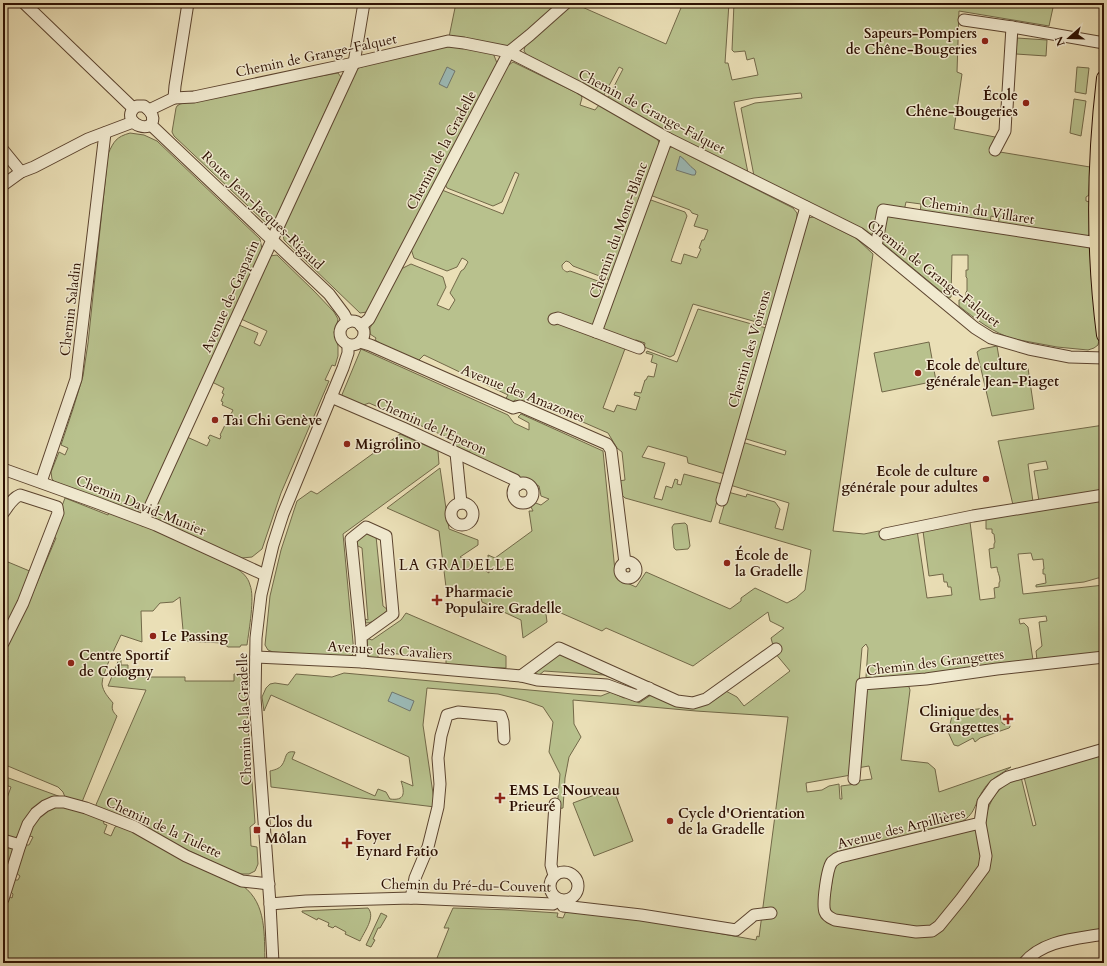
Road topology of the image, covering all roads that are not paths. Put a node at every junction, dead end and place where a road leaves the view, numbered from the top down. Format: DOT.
graph roads {
  1 [pos="24,3"];
  2 [pos="188,3"];
  3 [pos="364,3"];
  4 [pos="566,3"];
  5 [pos="964,20"];
  6 [pos="1012,27"];
  7 [pos="1104,43"];
  8 [pos="509,52"];
  9 [pos="354,63"];
  10 [pos="1104,78"];
  11 [pos="174,98"];
  12 [pos="133,108"];
  13 [pos="149,110"];
  14 [pos="133,122"];
  15 [pos="151,125"];
  16 [pos="105,133"];
  17 [pos="667,138"];
  18 [pos="3,150"];
  19 [pos="995,150"];
  20 [pos="21,172"];
  21 [pos="3,185"];
  22 [pos="806,207"];
  23 [pos="272,240"];
  24 [pos="1100,243"];
  25 [pos="876,246"];
  26 [pos="554,319"];
  27 [pos="348,322"];
  28 [pos="361,326"];
  29 [pos="596,332"];
  30 [pos="1104,335"];
  31 [pos="360,342"];
  32 [pos="348,345"];
  33 [pos="638,348"];
  34 [pos="1104,358"];
  35 [pos="331,398"];
  36 [pos="456,453"];
  37 [pos="3,469"];
  38 [pos="41,482"];
  39 [pos="518,485"];
  40 [pos="1104,495"];
  41 [pos="722,500"];
  42 [pos="461,503"];
  43 [pos="3,513"];
  44 [pos="144,520"];
  45 [pos="886,534"];
  46 [pos="625,563"];
  47 [pos="265,575"];
  48 [pos="361,637"];
  49 [pos="3,643"];
  50 [pos="776,649"];
  51 [pos="256,657"];
  52 [pos="1104,657"];
  53 [pos="362,662"];
  54 [pos="521,676"];
  55 [pos="649,688"];
  56 [pos="504,739"];
  57 [pos="1104,749"];
  58 [pos="854,779"];
  59 [pos="555,804"];
  60 [pos="980,823"];
  61 [pos="3,840"];
  62 [pos="20,845"];
  63 [pos="555,876"];
  64 [pos="269,884"];
  65 [pos="3,898"];
  66 [pos="411,898"];
  67 [pos="560,900"];
  68 [pos="270,904"];
  69 [pos="771,913"];
  70 [pos="1104,934"];
  71 [pos="273,963"];
  72 [pos="1024,963"];
  1 -- 12 [label="street"];
  2 -- 11 [label="street"];
  3 -- 9 [label="street, Avenue de-Gasparin"];
  4 -- 8 [label="street, Chemin de la Gradelle"];
  5 -- 6 [label="street"];
  6 -- 7 [label="street"];
  6 -- 19 [label="street"];
  8 -- 9 [label="street, Chemin de Grange-Falquet"];
  8 -- 17 [label="street, Chemin de Grange-Falquet"];
  8 -- 28 [label="street, Chemin de la Gradelle"];
  9 -- 11 [label="street, Chemin de Grange-Falquet"];
  9 -- 23 [label="street, Avenue de-Gasparin"];
  10 -- 24 [label="main road"];
  11 -- 13 [label="street, Chemin de Grange-Falquet"];
  12 -- 13 [label="street"];
  12 -- 14 [label="street"];
  13 -- 15 [label="street"];
  14 -- 15 [label="street"];
  14 -- 16 [label="street"];
  15 -- 23 [label="street, Route Jean-Jacques-Rigaud"];
  16 -- 20 [label="street"];
  16 -- 38 [label="street, Chemin Saladin"];
  17 -- 22 [label="street, Chemin de Grange-Falquet"];
  17 -- 29 [label="street, Chemin du Mont-Blanc"];
  18 -- 20 [label="street"];
  20 -- 21 [label="street"];
  22 -- 25 [label="street, Chemin de Grange-Falquet"];
  22 -- 41 [label="street, Chemin des Voirons"];
  23 -- 27 [label="street, Route Jean-Jacques-Rigaud"];
  23 -- 44 [label="street, Avenue de-Gasparin"];
  24 -- 25 [label="street, Chemin du Villaret"];
  24 -- 30 [label="main road"];
  25 -- 34 [label="street, Chemin de Grange-Falquet"];
  26 -- 29 [label="street"];
  27 -- 28 [label="street"];
  27 -- 32 [label="street"];
  28 -- 31 [label="street"];
  29 -- 33 [label="street"];
  31 -- 32 [label="street"];
  31 -- 46 [label="street, Avenue des Amazones"];
  32 -- 35 [label="street, Chemin de la Gradelle"];
  35 -- 36 [label="street, Chemin de l'Eperon"];
  35 -- 47 [label="street, Chemin de la Gradelle"];
  36 -- 39 [label="street, Chemin de l'Eperon"];
  36 -- 42 [label="street"];
  37 -- 38 [label="street, Chemin David-Munier"];
  38 -- 44 [label="street, Chemin David-Munier"];
  40 -- 45 [label="street"];
  43 -- 49 [label="street"];
  44 -- 47 [label="street, Chemin David-Munier"];
  47 -- 51 [label="street, Chemin de la Gradelle"];
  48 -- 48 [label="street"];
  48 -- 53 [label="street"];
  50 -- 55 [label="street"];
  51 -- 53 [label="street, Avenue des Cavaliers"];
  51 -- 64 [label="street, Chemin de la Gradelle"];
  52 -- 58 [label="street, Chemin des Grangettes"];
  53 -- 54 [label="street, Avenue des Cavaliers"];
  54 -- 55 [label="street, Avenue des Cavaliers"];
  54 -- 55 [label="street"];
  56 -- 66 [label="street"];
  57 -- 60 [label="street, Avenue des Arpillières"];
  59 -- 63 [label="street"];
  60 -- 60 [label="street, Avenue des Arpillières"];
  61 -- 62 [label="street"];
  62 -- 64 [label="street, Chemin de la Tulette"];
  62 -- 65 [label="street, Chemin de la Tulette"];
  63 -- 67 [label="street"];
  63 -- 67 [label="street"];
  64 -- 68 [label="street, Chemin de la Gradelle"];
  66 -- 67 [label="street, Chemin du Pré-du-Couvent"];
  66 -- 68 [label="street, Chemin du Pré-du-Couvent"];
  67 -- 69 [label="street, Chemin du Pré-du-Couvent"];
  68 -- 71 [label="street, Chemin de la Gradelle"];
  70 -- 72 [label="street"];
}
